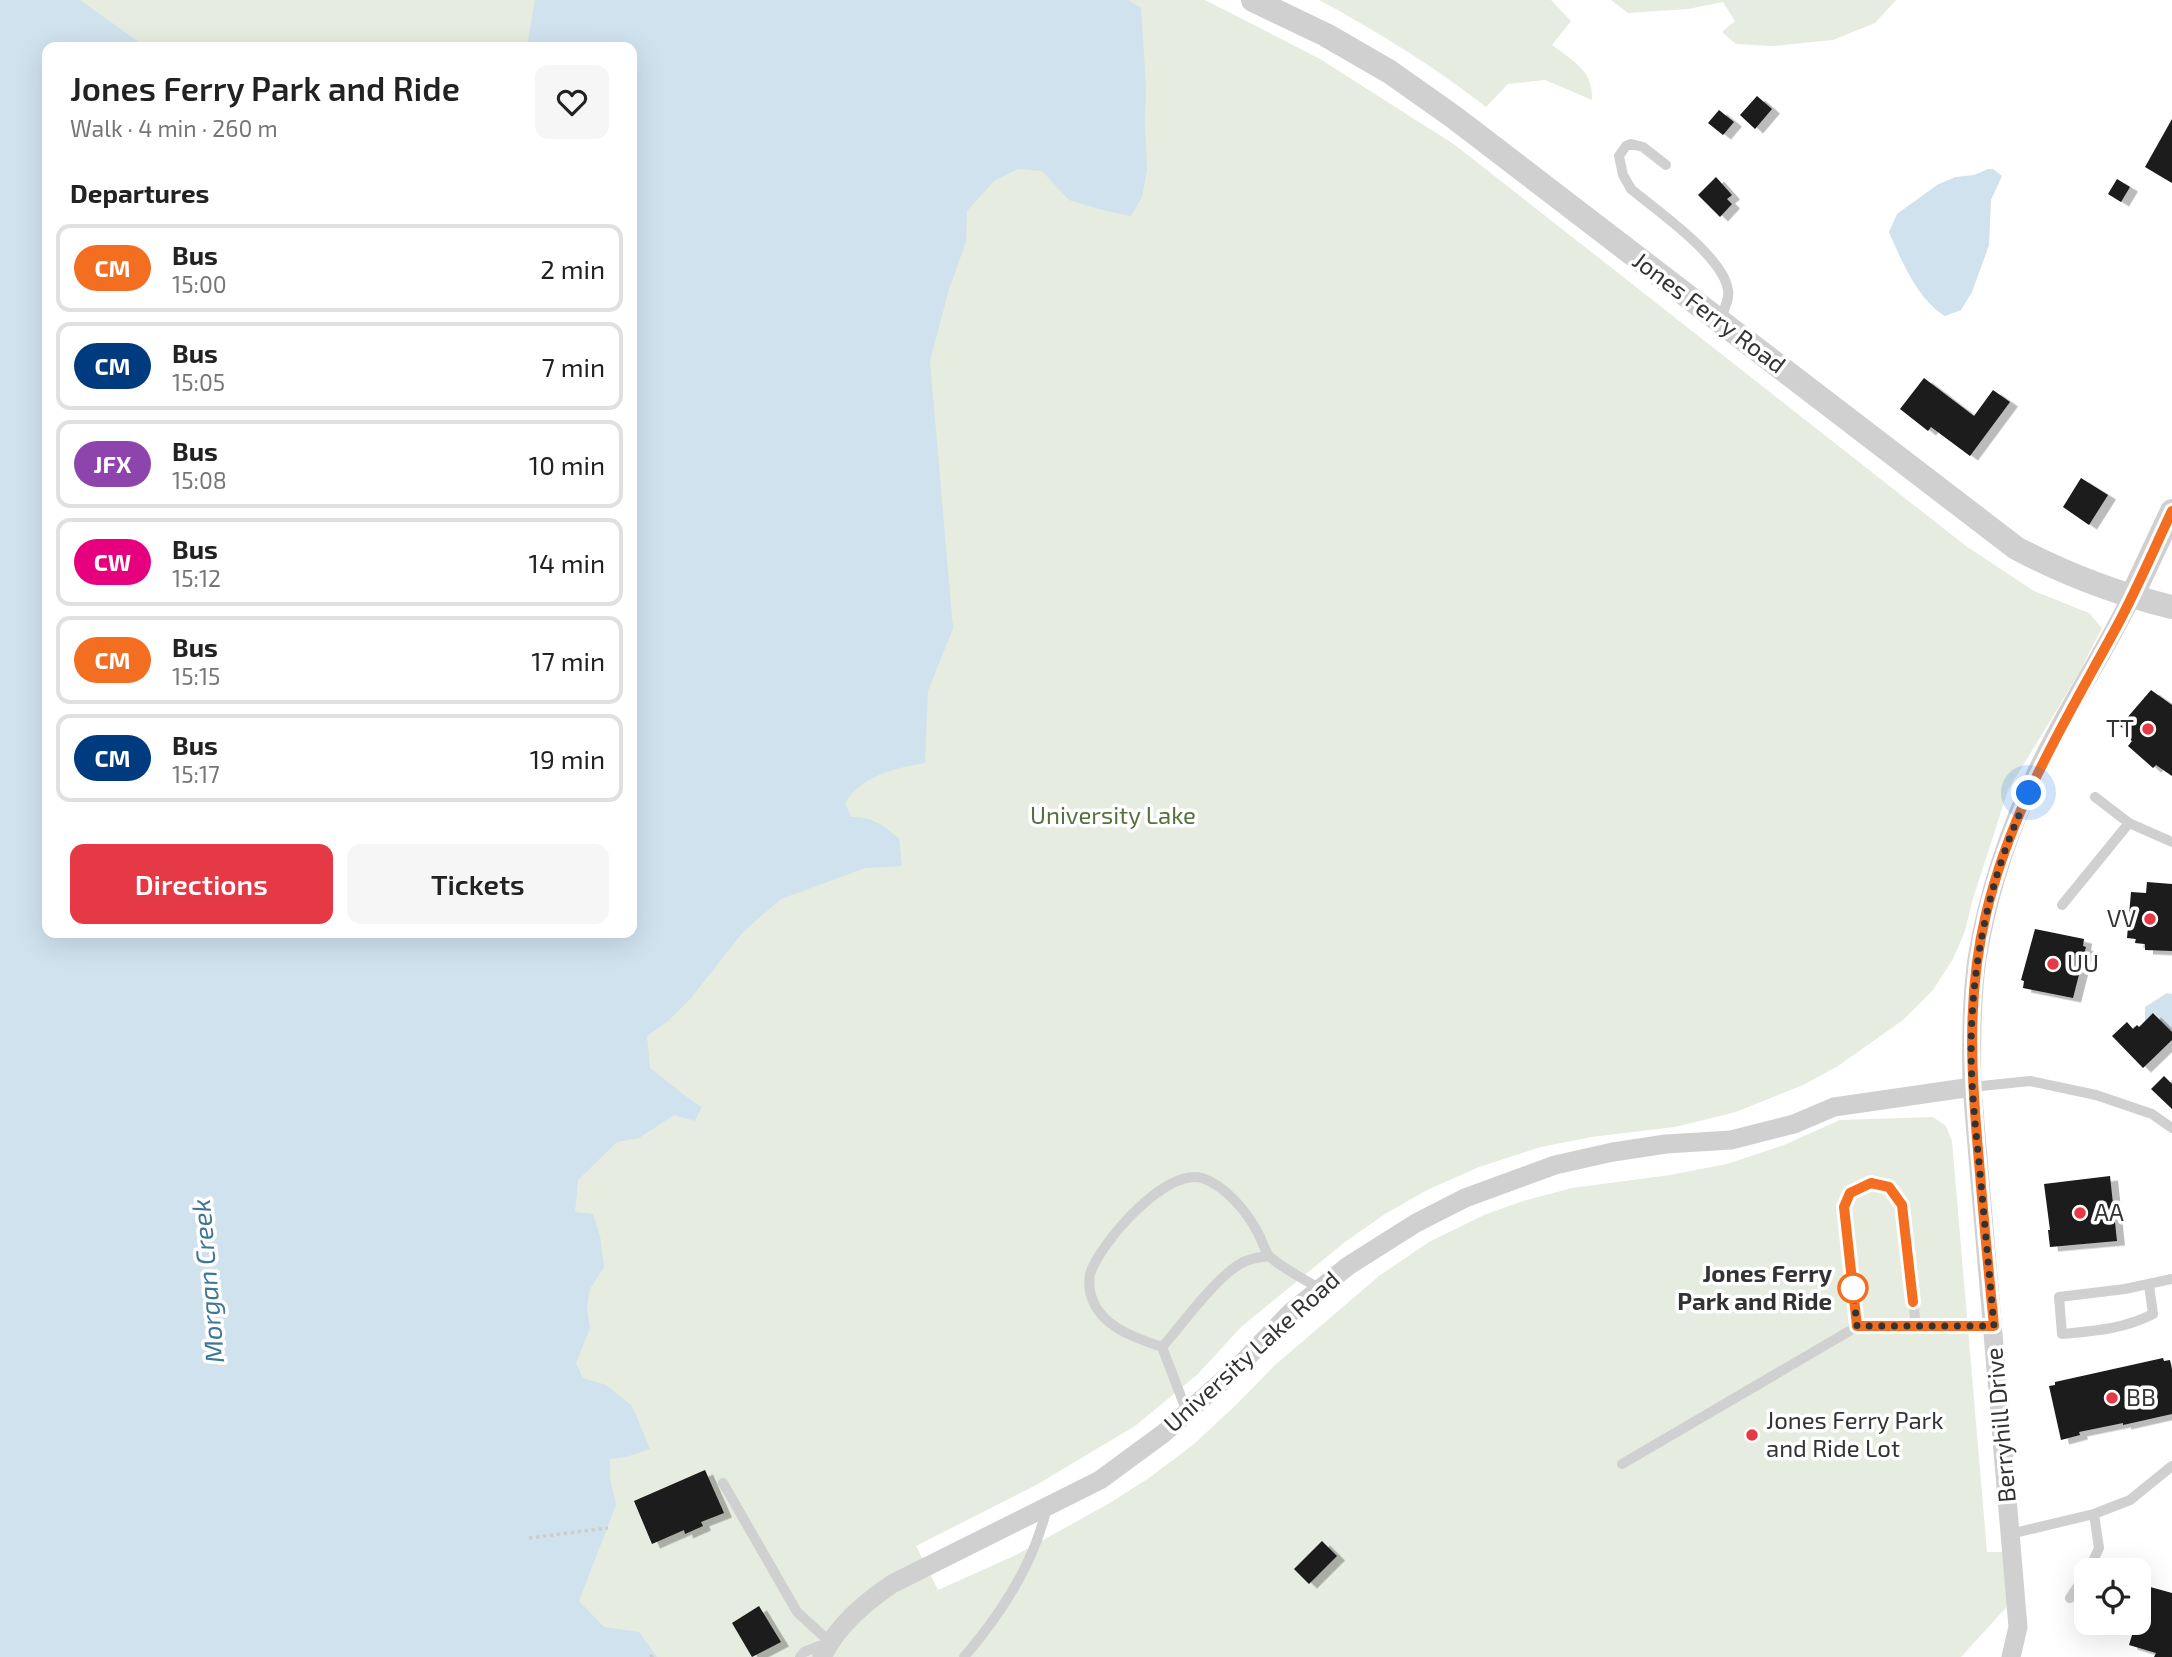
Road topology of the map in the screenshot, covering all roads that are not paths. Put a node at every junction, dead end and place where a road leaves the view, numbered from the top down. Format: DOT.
graph roads {
  1 [pos="1253,0"];
  2 [pos="1666,165"];
  3 [pos="1719,321"];
  4 [pos="2172,511"];
  5 [pos="2132,596"];
  6 [pos="2172,607"];
  7 [pos="2095,797"];
  8 [pos="2129,823"];
  9 [pos="2172,842"];
  10 [pos="2062,905"];
  11 [pos="1972,1087"];
  12 [pos="2172,1128"];
  13 [pos="1268,1255"];
  14 [pos="2172,1279"];
  15 [pos="2149,1285"];
  16 [pos="1320,1289"];
  17 [pos="1857,1326"];
  18 [pos="1916,1326"];
  19 [pos="1994,1326"];
  20 [pos="1162,1347"];
  21 [pos="1187,1413"];
  22 [pos="1622,1464"];
  23 [pos="2172,1466"];
  24 [pos="723,1483"];
  25 [pos="1048,1507"];
  26 [pos="2094,1514"];
  27 [pos="2010,1534"];
  28 [pos="2094,1558"];
  29 [pos="2074,1592"];
  30 [pos="2070,1598"];
  31 [pos="826,1649"];
  32 [pos="800,1657"];
  33 [pos="964,1657"];
  34 [pos="2011,1657"];
  1 -- 3 [label="street, Jones Ferry Road"];
  2 -- 3 [label="lane"];
  3 -- 5 [label="street, Jones Ferry Road"];
  4 -- 5 [label="street"];
  5 -- 6 [label="street, Jones Ferry Road"];
  5 -- 11 [label="street, Berryhill Drive"];
  7 -- 8 [label="lane"];
  8 -- 9 [label="lane"];
  8 -- 10 [label="lane"];
  11 -- 12 [label="lane"];
  11 -- 16 [label="street, University Lake Road"];
  11 -- 19 [label="street, Berryhill Drive"];
  13 -- 16 [label="lane"];
  13 -- 20 [label="lane"];
  13 -- 20 [label="lane"];
  14 -- 15 [label="lane"];
  15 -- 15 [label="lane"];
  16 -- 21 [label="street, University Lake Road"];
  17 -- 18 [label="lane"];
  17 -- 18 [label="lane"];
  17 -- 22 [label="lane"];
  18 -- 19 [label="lane"];
  19 -- 27 [label="street, Berryhill Drive"];
  20 -- 21 [label="lane"];
  21 -- 25 [label="street, University Lake Road"];
  23 -- 26 [label="lane"];
  24 -- 31 [label="lane"];
  25 -- 31 [label="street, University Lake Road"];
  25 -- 33 [label="lane"];
  26 -- 27 [label="lane"];
  26 -- 28 [label="lane"];
  27 -- 34 [label="street, Berryhill Drive"];
  29 -- 30 [label="lane"];
  31 -- 32 [label="lane"];
}
